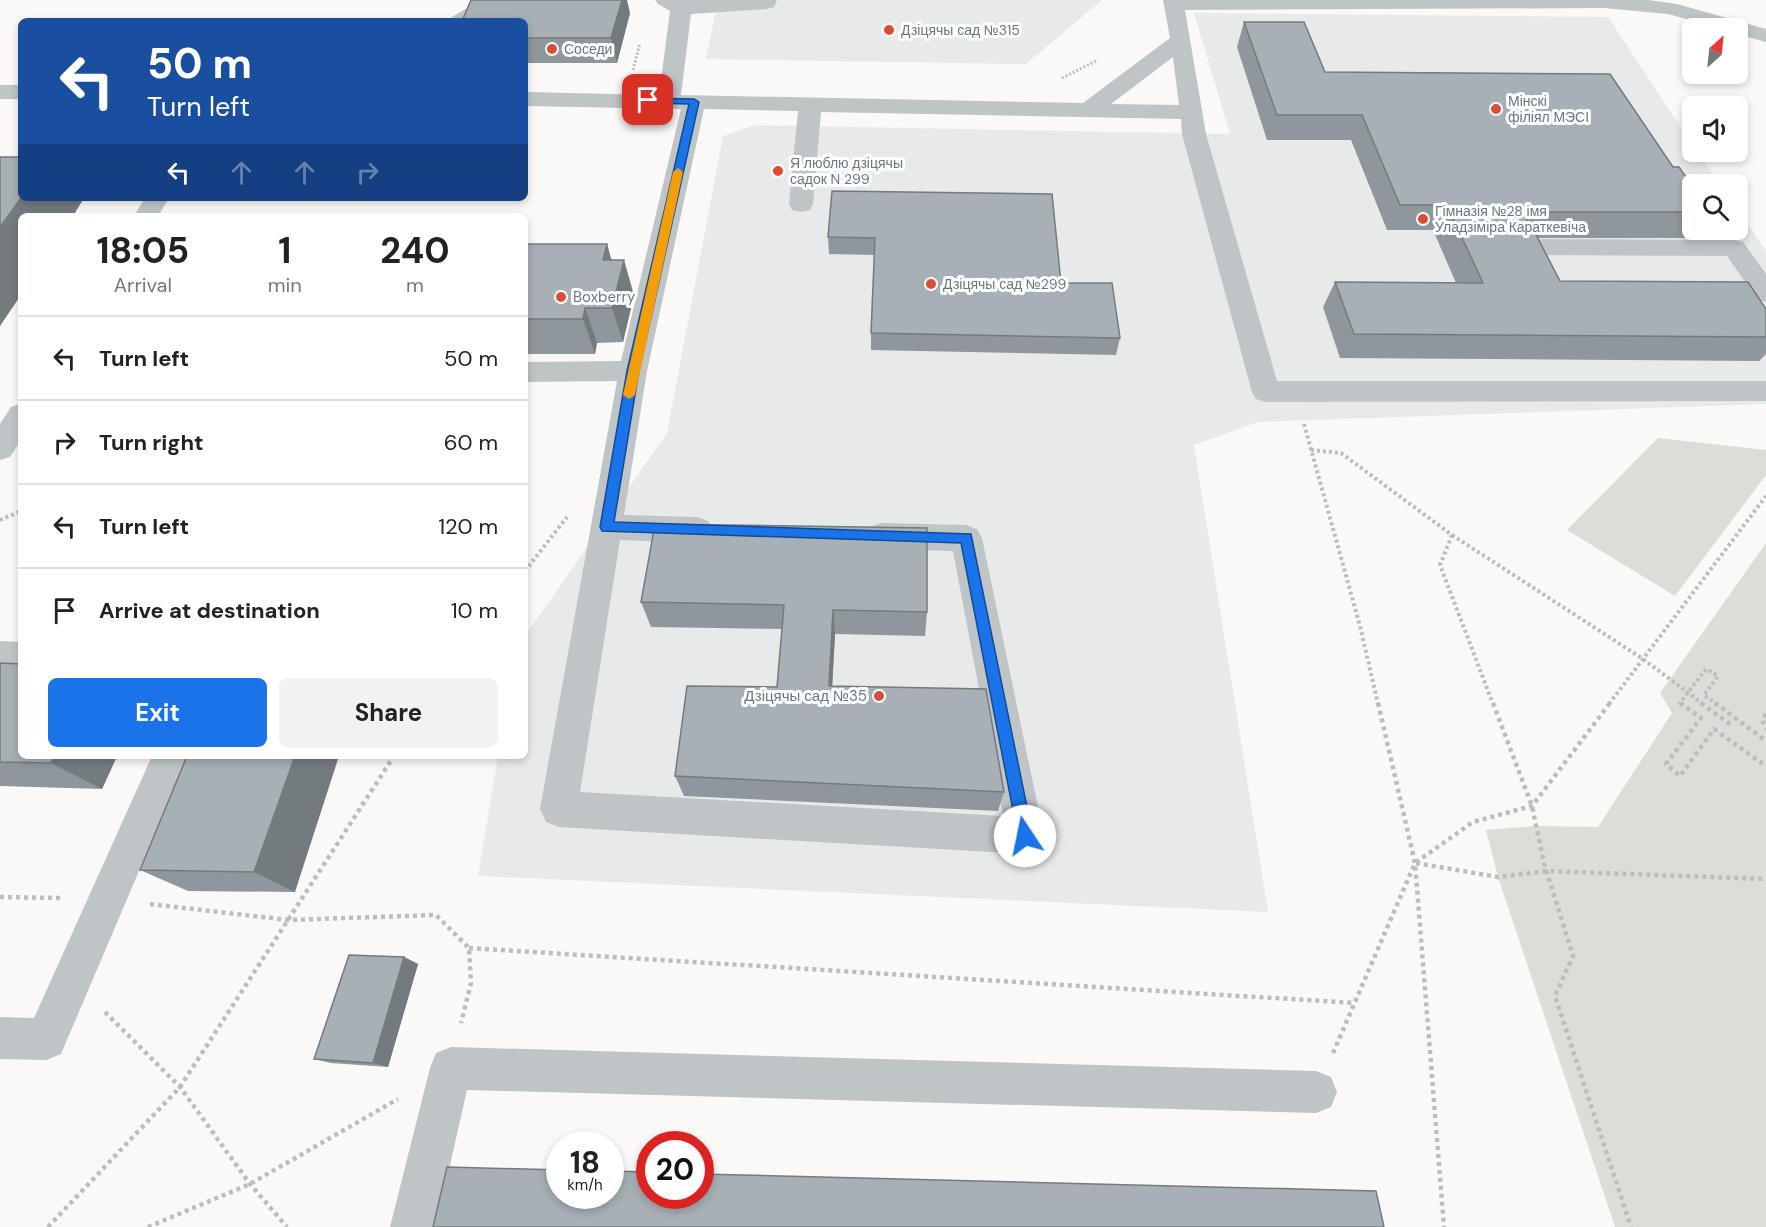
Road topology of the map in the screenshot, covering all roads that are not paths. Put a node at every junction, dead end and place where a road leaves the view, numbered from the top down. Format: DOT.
graph roads {
  1 [pos="493,0"];
  2 [pos="767,0"];
  3 [pos="1173,2"];
  4 [pos="673,4"];
  5 [pos="465,18"];
  6 [pos="1766,36"];
  7 [pos="1181,40"];
  8 [pos="0,92"];
  9 [pos="18,92"];
  10 [pos="528,99"];
  11 [pos="682,101"];
  12 [pos="810,104"];
  13 [pos="1090,109"];
  14 [pos="1189,112"];
  15 [pos="801,204"];
  16 [pos="1524,247"];
  17 [pos="1766,293"];
  18 [pos="633,371"];
  19 [pos="528,372"];
  20 [pos="1766,391"];
  21 [pos="18,420"];
  22 [pos="0,449"];
  23 [pos="607,527"];
  24 [pos="727,531"];
  25 [pos="846,535"];
  26 [pos="0,656"];
  27 [pos="18,657"];
  28 [pos="169,759"];
  29 [pos="0,1038"];
  30 [pos="1316,1092"];
  31 [pos="412,1227"];
  1 -- 5 [label="lane"];
  2 -- 4 [label="lane"];
  3 -- 6 [label="lane"];
  3 -- 7 [label="lane"];
  4 -- 11 [label="lane"];
  7 -- 13 [label="lane"];
  7 -- 14 [label="lane"];
  8 -- 9 [label="lane"];
  10 -- 11 [label="lane"];
  11 -- 12 [label="lane"];
  11 -- 18 [label="lane"];
  12 -- 13 [label="lane"];
  12 -- 15 [label="lane"];
  13 -- 14 [label="lane"];
  14 -- 20 [label="lane"];
  16 -- 17 [label="lane"];
  18 -- 19 [label="lane"];
  18 -- 23 [label="lane"];
  21 -- 22 [label="lane"];
  23 -- 24 [label="lane"];
  23 -- 25 [label="lane"];
  26 -- 27 [label="lane"];
  28 -- 29 [label="lane"];
  30 -- 31 [label="lane"];
}
